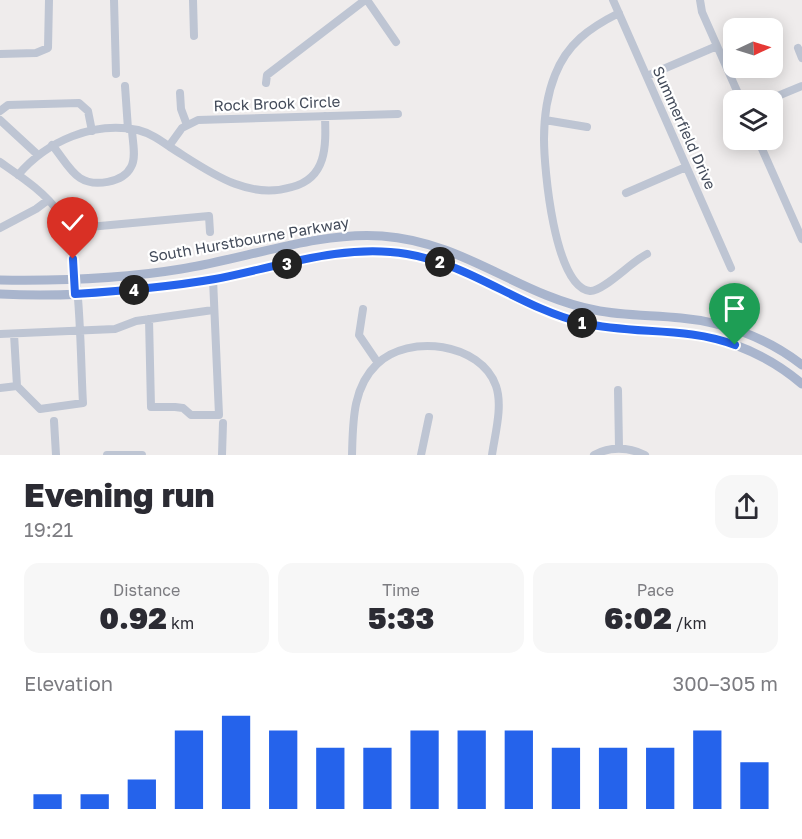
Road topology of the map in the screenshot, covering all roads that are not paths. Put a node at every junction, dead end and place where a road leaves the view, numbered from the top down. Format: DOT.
graph roads {
  1 [pos="49,0"];
  2 [pos="114,0"];
  3 [pos="193,0"];
  4 [pos="366,0"];
  5 [pos="613,0"];
  6 [pos="700,0"];
  7 [pos="619,13"];
  8 [pos="194,36"];
  9 [pos="396,42"];
  10 [pos="717,46"];
  11 [pos="798,48"];
  12 [pos="0,54"];
  13 [pos="802,58"];
  14 [pos="116,74"];
  15 [pos="647,76"];
  16 [pos="266,83"];
  17 [pos="125,86"];
  18 [pos="802,86"];
  19 [pos="737,90"];
  20 [pos="180,93"];
  21 [pos="783,94"];
  22 [pos="0,111"];
  23 [pos="398,114"];
  24 [pos="325,116"];
  25 [pos="0,120"];
  26 [pos="545,120"];
  27 [pos="186,124"];
  28 [pos="587,126"];
  29 [pos="130,129"];
  30 [pos="92,131"];
  31 [pos="52,145"];
  32 [pos="169,146"];
  33 [pos="762,150"];
  34 [pos="38,155"];
  35 [pos="0,162"];
  36 [pos="686,167"];
  37 [pos="18,175"];
  38 [pos="626,194"];
  39 [pos="48,200"];
  40 [pos="0,228"];
  41 [pos="67,229"];
  42 [pos="210,232"];
  43 [pos="802,239"];
  44 [pos="647,254"];
  45 [pos="731,268"];
  46 [pos="213,279"];
  47 [pos="0,280"];
  48 [pos="75,280"];
  49 [pos="0,294"];
  50 [pos="75,294"];
  51 [pos="363,309"];
  52 [pos="213,310"];
  53 [pos="149,319"];
  54 [pos="78,330"];
  55 [pos="0,334"];
  56 [pos="14,334"];
  57 [pos="378,363"];
  58 [pos="802,365"];
  59 [pos="802,384"];
  60 [pos="16,386"];
  61 [pos="0,388"];
  62 [pos="618,390"];
  63 [pos="429,417"];
  64 [pos="54,421"];
  65 [pos="223,423"];
  66 [pos="619,448"];
  67 [pos="56,455"];
  68 [pos="107,455"];
  69 [pos="142,455"];
  70 [pos="222,455"];
  71 [pos="352,455"];
  72 [pos="421,455"];
  73 [pos="492,455"];
  74 [pos="594,455"];
  75 [pos="645,455"];
  1 -- 12 [label="street"];
  2 -- 14 [label="street"];
  3 -- 8 [label="street"];
  4 -- 9 [label="street"];
  4 -- 16 [label="street"];
  5 -- 7 [label="street, Summerfield Drive"];
  6 -- 10 [label="street"];
  7 -- 15 [label="street, Summerfield Drive"];
  7 -- 26 [label="street"];
  10 -- 15 [label="street"];
  10 -- 19 [label="street"];
  11 -- 13 [label="street"];
  15 -- 36 [label="street, Summerfield Drive"];
  17 -- 29 [label="street"];
  18 -- 21 [label="street"];
  20 -- 27 [label="street"];
  22 -- 30 [label="street"];
  23 -- 24 [label="street, Rock Brook Circle"];
  24 -- 27 [label="street, Rock Brook Circle"];
  24 -- 32 [label="street"];
  25 -- 34 [label="street"];
  26 -- 28 [label="street"];
  26 -- 44 [label="street"];
  27 -- 32 [label="street"];
  29 -- 30 [label="street"];
  29 -- 31 [label="street"];
  29 -- 32 [label="street"];
  30 -- 31 [label="street"];
  31 -- 34 [label="street"];
  33 -- 43 [label="street"];
  34 -- 37 [label="street"];
  35 -- 37 [label="street"];
  36 -- 38 [label="street"];
  36 -- 45 [label="street, Summerfield Drive"];
  37 -- 39 [label="street"];
  39 -- 40 [label="street"];
  39 -- 41 [label="street"];
  41 -- 42 [label="street"];
  41 -- 48 [label="street"];
  46 -- 50 [label="main road, South Hurstbourne Parkway"];
  46 -- 52 [label="street"];
  46 -- 59 [label="main road, South Hurstbourne Parkway"];
  47 -- 48 [label="main road, South Hurstbourne Parkway"];
  48 -- 50 [label="street"];
  48 -- 58 [label="main road, South Hurstbourne Parkway"];
  49 -- 50 [label="main road, South Hurstbourne Parkway"];
  50 -- 54 [label="street"];
  51 -- 57 [label="street"];
  52 -- 53 [label="street"];
  52 -- 53 [label="street"];
  53 -- 54 [label="street"];
  54 -- 56 [label="street"];
  54 -- 60 [label="street"];
  55 -- 56 [label="street"];
  56 -- 60 [label="street"];
  57 -- 71 [label="street"];
  57 -- 73 [label="street"];
  60 -- 61 [label="street"];
  62 -- 66 [label="street"];
  63 -- 72 [label="street"];
  64 -- 67 [label="street"];
  65 -- 70 [label="street"];
  66 -- 74 [label="street"];
  66 -- 75 [label="street"];
  68 -- 69 [label="street"];
}
